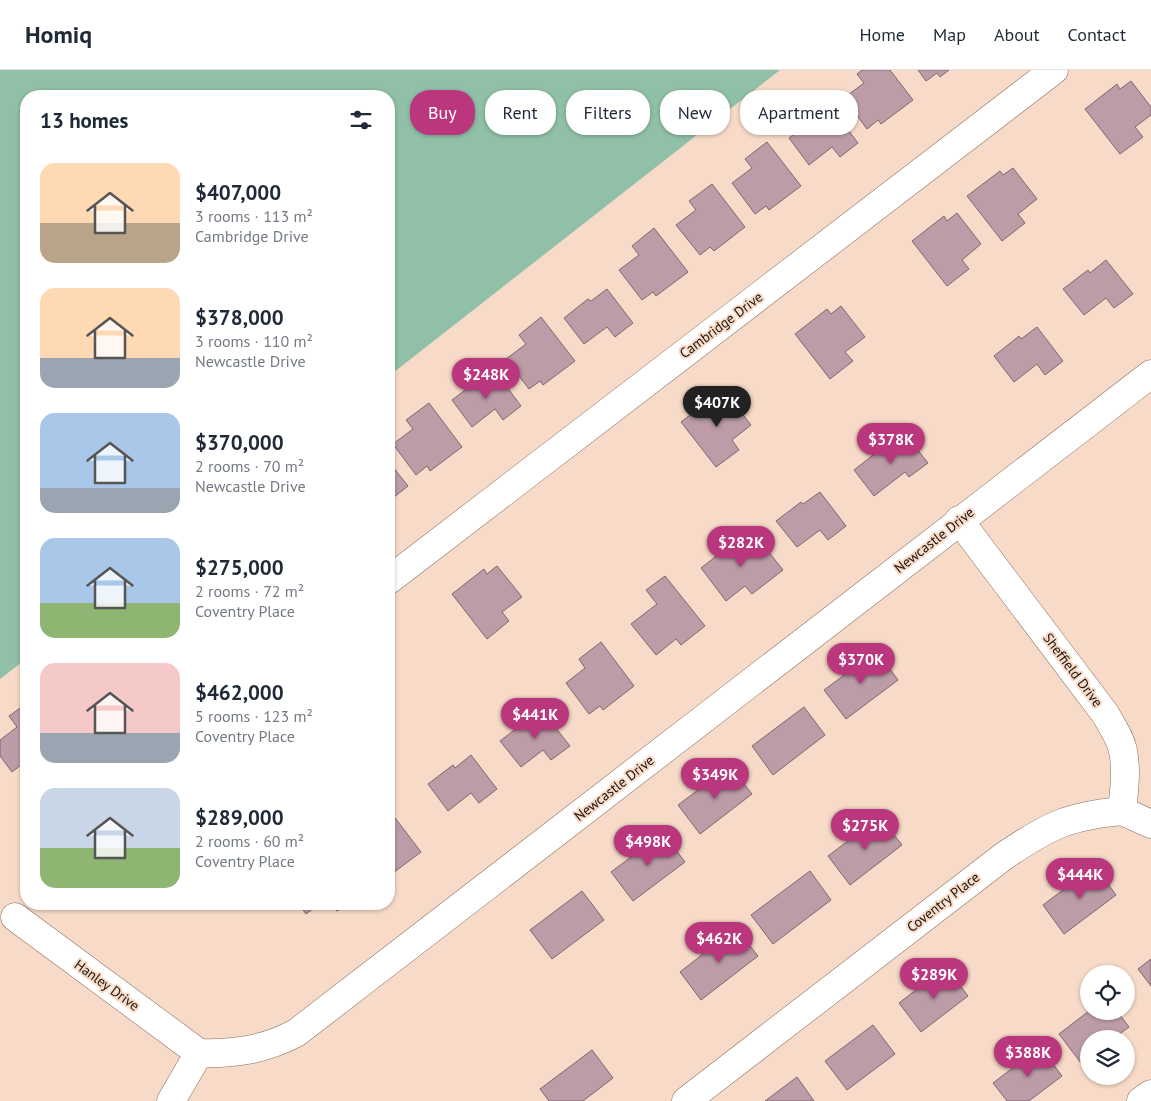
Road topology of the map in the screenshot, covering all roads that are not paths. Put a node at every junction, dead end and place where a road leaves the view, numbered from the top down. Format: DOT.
graph roads {
  1 [pos="1054,70"];
  2 [pos="1151,374"];
  3 [pos="959,520"];
  4 [pos="395,575"];
  5 [pos="1122,811"];
  6 [pos="1151,824"];
  7 [pos="14,912"];
  8 [pos="199,1052"];
  9 [pos="1151,1094"];
  10 [pos="171,1101"];
  11 [pos="686,1101"];
  12 [pos="1141,1101"];
  1 -- 4 [label="street, Cambridge Drive"];
  2 -- 3 [label="street, Newcastle Drive"];
  3 -- 5 [label="street, Sheffield Drive"];
  3 -- 8 [label="street, Newcastle Drive"];
  5 -- 6 [label="street"];
  5 -- 11 [label="street, Coventry Place"];
  7 -- 8 [label="street, Hanley Drive"];
  8 -- 10 [label="street"];
  9 -- 12 [label="street"];
}
